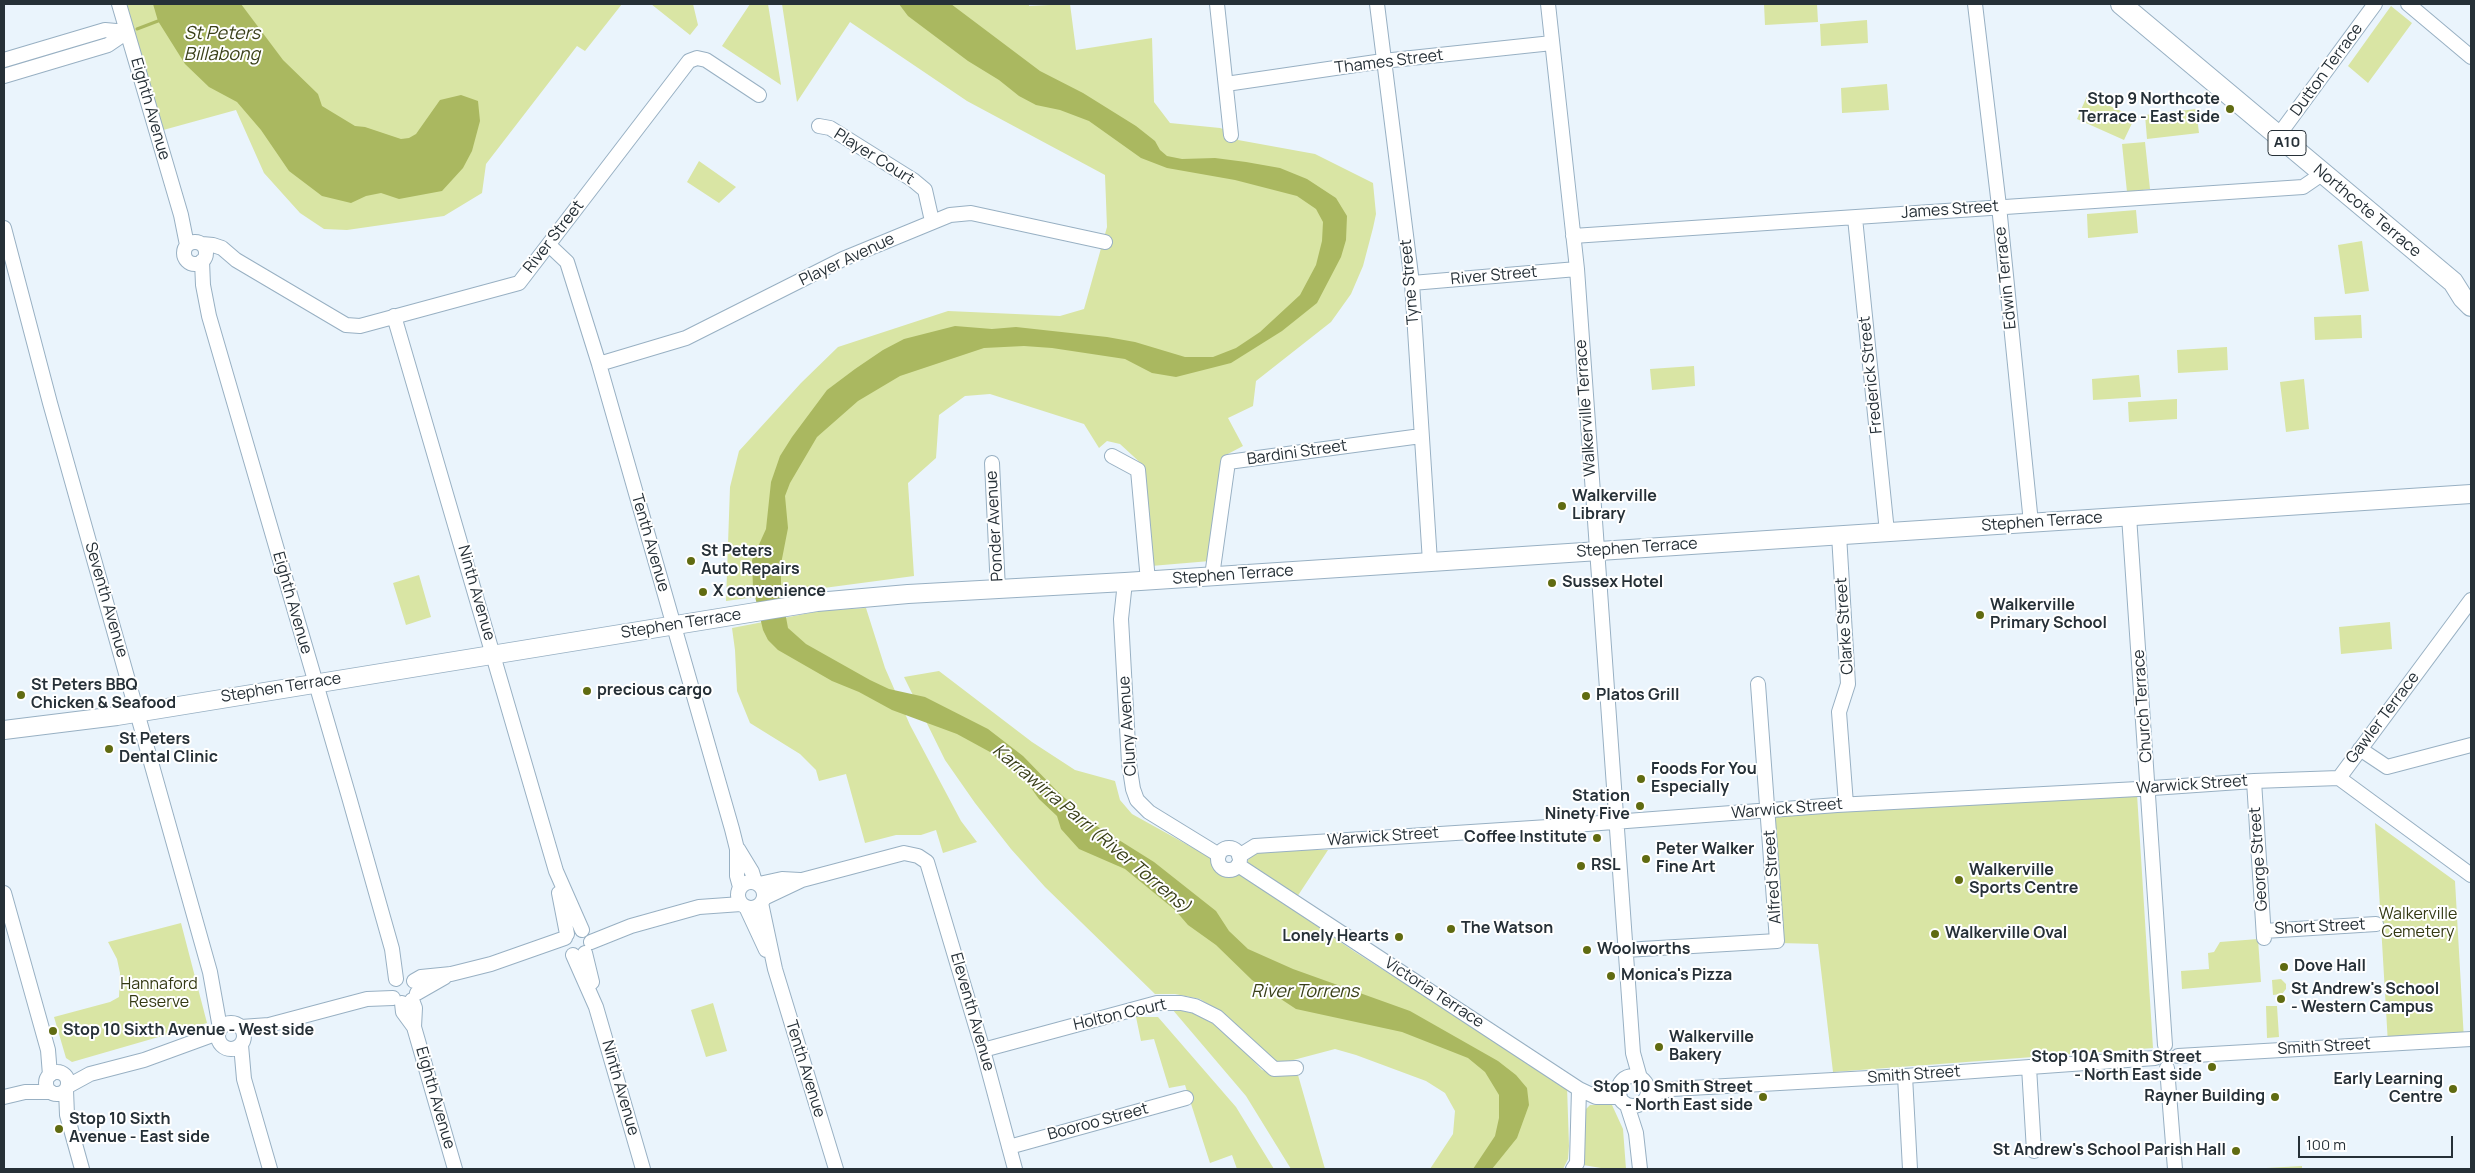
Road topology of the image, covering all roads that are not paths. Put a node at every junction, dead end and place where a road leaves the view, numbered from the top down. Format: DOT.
graph roads {
  1 [pos="119,4"];
  2 [pos="1217,4"];
  3 [pos="1377,4"];
  4 [pos="1548,4"];
  5 [pos="1975,4"];
  6 [pos="2121,4"];
  7 [pos="2375,4"];
  8 [pos="2408,4"];
  9 [pos="127,32"];
  10 [pos="1552,43"];
  11 [pos="2471,56"];
  12 [pos="4,60"];
  13 [pos="1383,61"];
  14 [pos="4,76"];
  15 [pos="1226,84"];
  16 [pos="759,95"];
  17 [pos="819,126"];
  18 [pos="1231,135"];
  19 [pos="2278,136"];
  20 [pos="2322,174"];
  21 [pos="1999,206"];
  22 [pos="1855,218"];
  23 [pos="932,221"];
  24 [pos="4,228"];
  25 [pos="1573,236"];
  26 [pos="1105,242"];
  27 [pos="549,245"];
  28 [pos="198,253"];
  29 [pos="1577,269"];
  30 [pos="1412,283"];
  31 [pos="2462,286"];
  32 [pos="2471,306"];
  33 [pos="394,316"];
  34 [pos="598,364"];
  35 [pos="1421,436"];
  36 [pos="1112,456"];
  37 [pos="992,463"];
  38 [pos="2471,494"];
  39 [pos="2130,516"];
  40 [pos="2031,522"];
  41 [pos="1887,532"];
  42 [pos="1839,535"];
  43 [pos="1596,551"];
  44 [pos="1430,562"];
  45 [pos="1212,576"];
  46 [pos="1148,581"];
  47 [pos="1125,582"];
  48 [pos="998,590"];
  49 [pos="2471,600"];
  50 [pos="673,626"];
  51 [pos="493,653"];
  52 [pos="314,683"];
  53 [pos="1758,684"];
  54 [pos="138,712"];
  55 [pos="4,730"];
  56 [pos="2471,745"];
  57 [pos="2360,749"];
  58 [pos="2339,778"];
  59 [pos="2254,780"];
  60 [pos="2149,788"];
  61 [pos="1846,804"];
  62 [pos="1769,811"];
  63 [pos="1616,821"];
  64 [pos="737,849"];
  65 [pos="1239,861"];
  66 [pos="2471,875"];
  67 [pos="739,888"];
  68 [pos="760,892"];
  69 [pos="4,893"];
  70 [pos="744,906"];
  71 [pos="700,908"];
  72 [pos="2376,924"];
  73 [pos="2264,934"];
  74 [pos="577,942"];
  75 [pos="1626,950"];
  76 [pos="775,969"];
  77 [pos="210,972"];
  78 [pos="404,989"];
  79 [pos="241,1034"];
  80 [pos="221,1039"];
  81 [pos="2471,1039"];
  82 [pos="2166,1045"];
  83 [pos="983,1050"];
  84 [pos="2178,1056"];
  85 [pos="2155,1058"];
  86 [pos="2029,1067"];
  87 [pos="1296,1068"];
  88 [pos="2166,1068"];
  89 [pos="1906,1076"];
  90 [pos="244,1079"];
  91 [pos="57,1083"];
  92 [pos="1579,1089"];
  93 [pos="1633,1091"];
  94 [pos="4,1097"];
  95 [pos="1186,1098"];
  96 [pos="1009,1147"];
  97 [pos="2034,1151"];
  98 [pos="82,1169"];
  99 [pos="270,1169"];
  100 [pos="455,1169"];
  101 [pos="644,1169"];
  102 [pos="836,1169"];
  103 [pos="1015,1169"];
  104 [pos="1573,1169"];
  105 [pos="1640,1169"];
  106 [pos="1910,1169"];
  107 [pos="2175,1169"];
  1 -- 9 [label="street, Eighth Avenue"];
  2 -- 15 [label="street"];
  3 -- 13 [label="street, Tyne Street"];
  4 -- 10 [label="street, Walkerville Terrace"];
  5 -- 21 [label="street, Edwin Terrace"];
  6 -- 19 [label="highway, Northcote Terrace / A10"];
  7 -- 19 [label="street, Dutton Terrace"];
  8 -- 11 [label="street"];
  9 -- 12 [label="street"];
  9 -- 14 [label="street"];
  9 -- 28 [label="street, Eighth Avenue"];
  10 -- 13 [label="street, Thames Street"];
  10 -- 25 [label="street, Walkerville Terrace"];
  13 -- 15 [label="street, Thames Street"];
  13 -- 30 [label="street, Tyne Street"];
  15 -- 18 [label="street"];
  16 -- 27 [label="street, River Street"];
  17 -- 23 [label="street, Player Court"];
  19 -- 20 [label="highway, Northcote Terrace / A10"];
  20 -- 21 [label="street, James Street"];
  20 -- 31 [label="highway, Northcote Terrace / A10"];
  21 -- 22 [label="street, James Street"];
  21 -- 40 [label="street, Edwin Terrace"];
  22 -- 25 [label="street, James Street"];
  22 -- 41 [label="street, Frederick Street"];
  23 -- 26 [label="street, Player Avenue"];
  23 -- 34 [label="street, Player Avenue"];
  24 -- 54 [label="street, Seventh Avenue"];
  25 -- 29 [label="street, Walkerville Terrace"];
  27 -- 33 [label="street, River Street"];
  27 -- 34 [label="street, Tenth Avenue"];
  28 -- 33 [label="street, River Street"];
  28 -- 52 [label="street, Eighth Avenue"];
  29 -- 30 [label="street, River Street"];
  29 -- 43 [label="street, Walkerville Terrace"];
  30 -- 35 [label="street, Tyne Street"];
  31 -- 32 [label="highway, Northcote Terrace / A10"];
  33 -- 51 [label="street, Ninth Avenue"];
  34 -- 50 [label="street, Tenth Avenue"];
  35 -- 44 [label="street, Tyne Street"];
  35 -- 45 [label="street, Bardini Street"];
  36 -- 46 [label="street"];
  37 -- 48 [label="street, Ponder Avenue"];
  38 -- 39 [label="main road, Stephen Terrace"];
  39 -- 40 [label="main road, Stephen Terrace"];
  39 -- 60 [label="street, Church Terrace"];
  40 -- 41 [label="main road, Stephen Terrace"];
  41 -- 42 [label="main road, Stephen Terrace"];
  42 -- 43 [label="main road, Stephen Terrace"];
  42 -- 61 [label="street, Clarke Street"];
  43 -- 44 [label="main road, Stephen Terrace"];
  43 -- 63 [label="street, Walkerville Terrace"];
  44 -- 45 [label="main road, Stephen Terrace"];
  45 -- 46 [label="main road, Stephen Terrace"];
  46 -- 47 [label="main road, Stephen Terrace"];
  47 -- 48 [label="main road, Stephen Terrace"];
  47 -- 65 [label="street, Cluny Avenue"];
  48 -- 50 [label="main road, Stephen Terrace"];
  49 -- 57 [label="street, Gawler Terrace"];
  50 -- 51 [label="main road, Stephen Terrace"];
  50 -- 64 [label="street, Tenth Avenue"];
  51 -- 52 [label="main road, Stephen Terrace"];
  51 -- 74 [label="street, Ninth Avenue"];
  52 -- 54 [label="main road, Stephen Terrace"];
  52 -- 78 [label="street, Eighth Avenue"];
  53 -- 62 [label="street"];
  54 -- 55 [label="main road, Stephen Terrace"];
  54 -- 77 [label="street, Seventh Avenue"];
  56 -- 57 [label="street"];
  57 -- 58 [label="street, Gawler Terrace"];
  58 -- 59 [label="street, Warwick Street"];
  58 -- 66 [label="street, Gawler Terrace"];
  59 -- 60 [label="street, Warwick Street"];
  59 -- 73 [label="street, George Street"];
  60 -- 61 [label="street, Warwick Street"];
  60 -- 82 [label="street, Church Terrace"];
  61 -- 62 [label="street, Warwick Street"];
  62 -- 63 [label="street, Warwick Street"];
  62 -- 75 [label="street, Alfred Street"];
  63 -- 65 [label="street, Warwick Street"];
  63 -- 75 [label="street, Walkerville Terrace"];
  64 -- 67 [label="street, Tenth Avenue"];
  64 -- 68 [label="street, Tenth Avenue"];
  65 -- 92 [label="street, Victoria Terrace"];
  67 -- 68 [label="street"];
  67 -- 70 [label="street"];
  67 -- 71 [label="street"];
  68 -- 70 [label="street"];
  68 -- 76 [label="street, Tenth Avenue"];
  68 -- 83 [label="street, Eleventh Avenue"];
  69 -- 91 [label="street"];
  70 -- 71 [label="street"];
  70 -- 76 [label="street, Tenth Avenue"];
  71 -- 74 [label="street"];
  72 -- 73 [label="street, Short Street"];
  74 -- 78 [label="street"];
  74 -- 101 [label="street, Ninth Avenue"];
  75 -- 93 [label="street, Walkerville Terrace"];
  76 -- 102 [label="street, Tenth Avenue"];
  77 -- 79 [label="street, Seventh Avenue"];
  77 -- 80 [label="street, Seventh Avenue"];
  78 -- 79 [label="street"];
  78 -- 100 [label="street, Eighth Avenue"];
  79 -- 80 [label="street"];
  79 -- 80 [label="street"];
  79 -- 90 [label="street, Seventh Avenue"];
  80 -- 90 [label="street, Seventh Avenue"];
  80 -- 91 [label="street"];
  81 -- 84 [label="street, Smith Street"];
  82 -- 84 [label="street"];
  82 -- 85 [label="street"];
  83 -- 87 [label="street, Holton Court"];
  83 -- 96 [label="street, Eleventh Avenue"];
  84 -- 88 [label="street"];
  85 -- 86 [label="street, Smith Street"];
  85 -- 88 [label="street"];
  86 -- 89 [label="street, Smith Street"];
  86 -- 97 [label="street"];
  88 -- 107 [label="street"];
  89 -- 93 [label="street, Smith Street"];
  89 -- 106 [label="street"];
  90 -- 99 [label="street, Seventh Avenue"];
  91 -- 94 [label="street"];
  91 -- 98 [label="street"];
  92 -- 93 [label="street, Victoria Terrace"];
  92 -- 104 [label="street"];
  93 -- 105 [label="street, Walkerville Terrace"];
  95 -- 96 [label="street, Booroo Street"];
  96 -- 103 [label="street, Eleventh Avenue"];
}
